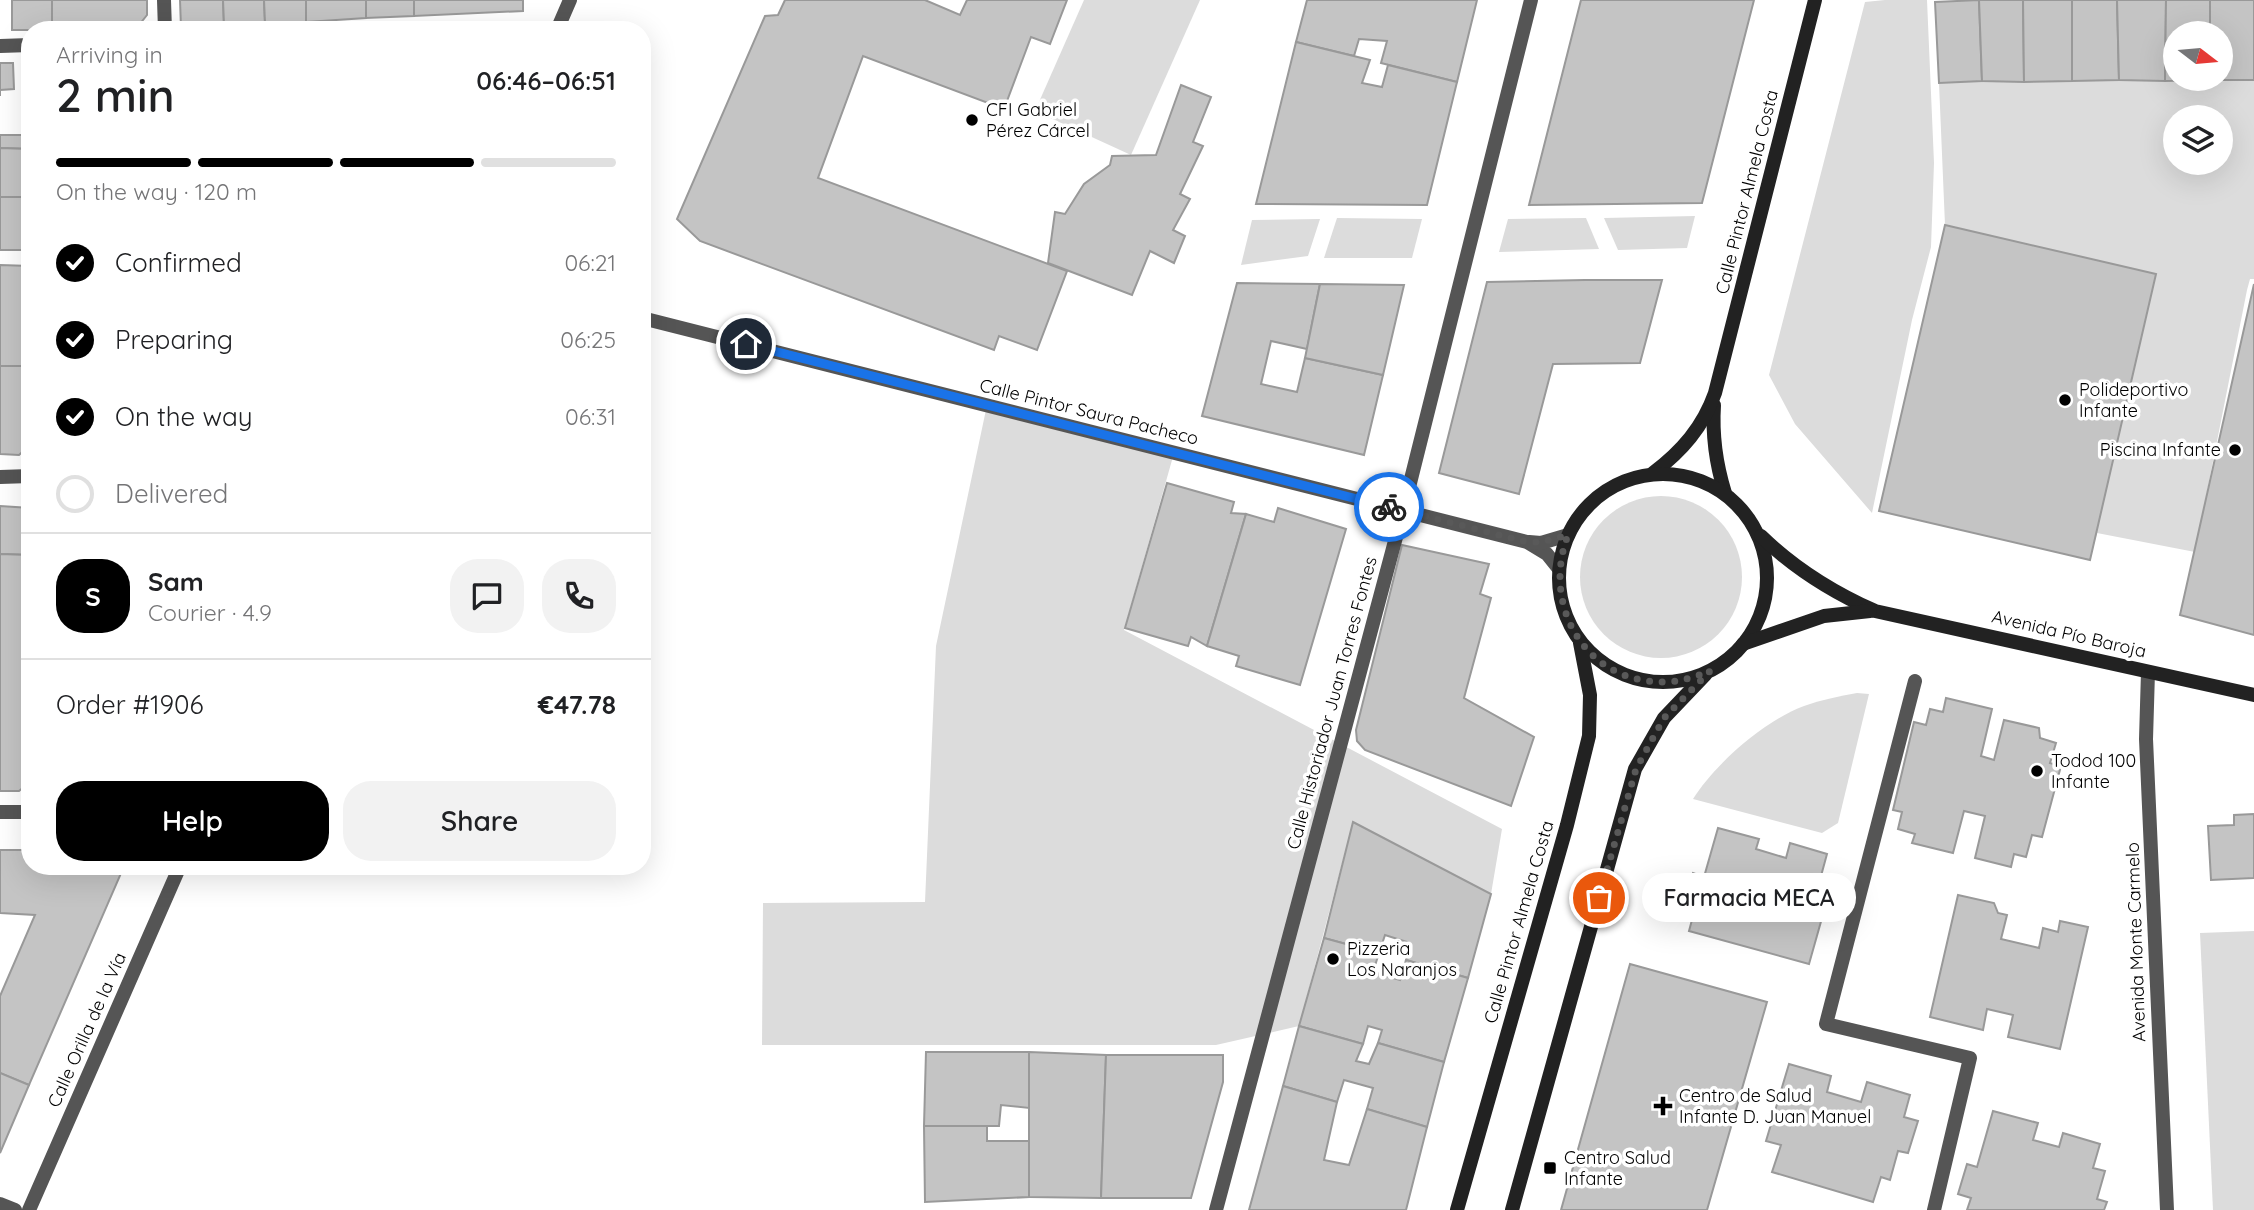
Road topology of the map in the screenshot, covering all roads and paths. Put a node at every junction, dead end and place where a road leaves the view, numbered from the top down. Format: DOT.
graph roads {
  1 [pos="164,0"];
  2 [pos="570,0"];
  3 [pos="1531,0"];
  4 [pos="1815,0"];
  5 [pos="165,21"];
  6 [pos="561,21"];
  7 [pos="21,45"];
  8 [pos="0,46"];
  9 [pos="651,320"];
  10 [pos="1716,393"];
  11 [pos="1652,474"];
  12 [pos="21,476"];
  13 [pos="0,477"];
  14 [pos="1725,493"];
  15 [pos="1403,511"];
  16 [pos="1757,533"];
  17 [pos="1568,535"];
  18 [pos="1527,542"];
  19 [pos="1559,569"];
  20 [pos="1875,611"];
  21 [pos="1580,642"];
  22 [pos="1743,644"];
  23 [pos="1710,671"];
  24 [pos="2148,671"];
  25 [pos="1915,681"];
  26 [pos="2254,695"];
  27 [pos="0,812"];
  28 [pos="21,812"];
  29 [pos="176,875"];
  30 [pos="0,1204"];
  31 [pos="15,1210"];
  32 [pos="29,1210"];
  33 [pos="1216,1210"];
  34 [pos="1457,1210"];
  35 [pos="1512,1210"];
  36 [pos="1934,1210"];
  37 [pos="2166,1210"];
  1 -- 5 [label="street"];
  2 -- 6 [label="street"];
  3 -- 15 [label="street, Calle Historiador Juan Torres Fontes"];
  4 -- 10 [label="main road, Calle Pintor Almela Costa"];
  7 -- 8 [label="street"];
  9 -- 15 [label="street, Calle Pintor Saura Pacheco"];
  10 -- 11 [label="main road, Calle Pintor Almela Costa"];
  10 -- 14 [label="main road, Calle Pintor Almela Costa"];
  11 -- 14 [label="main road"];
  11 -- 17 [label="main road"];
  12 -- 13 [label="street"];
  14 -- 16 [label="main road"];
  15 -- 18 [label="street, Calle Pintor Saura Pacheco"];
  15 -- 33 [label="street, Calle Historiador Juan Torres Fontes"];
  16 -- 20 [label="main road, Avenida Pío Baroja"];
  16 -- 22 [label="main road"];
  17 -- 18 [label="street, Calle Pintor Saura Pacheco"];
  17 -- 19 [label="main road"];
  18 -- 19 [label="street, Calle Pintor Saura Pacheco"];
  19 -- 21 [label="main road"];
  20 -- 22 [label="main road, Avenida Pío Baroja"];
  20 -- 24 [label="main road, Avenida Pío Baroja"];
  21 -- 23 [label="main road"];
  21 -- 34 [label="main road, Calle Pintor Almela Costa"];
  22 -- 23 [label="main road"];
  23 -- 35 [label="main road"];
  24 -- 26 [label="main road, Avenida Pío Baroja"];
  24 -- 37 [label="street, Avenida Monte Carmelo"];
  25 -- 36 [label="street"];
  27 -- 28 [label="street"];
  29 -- 32 [label="street, Calle Orilla de la Vía"];
  30 -- 31 [label="street"];
}
